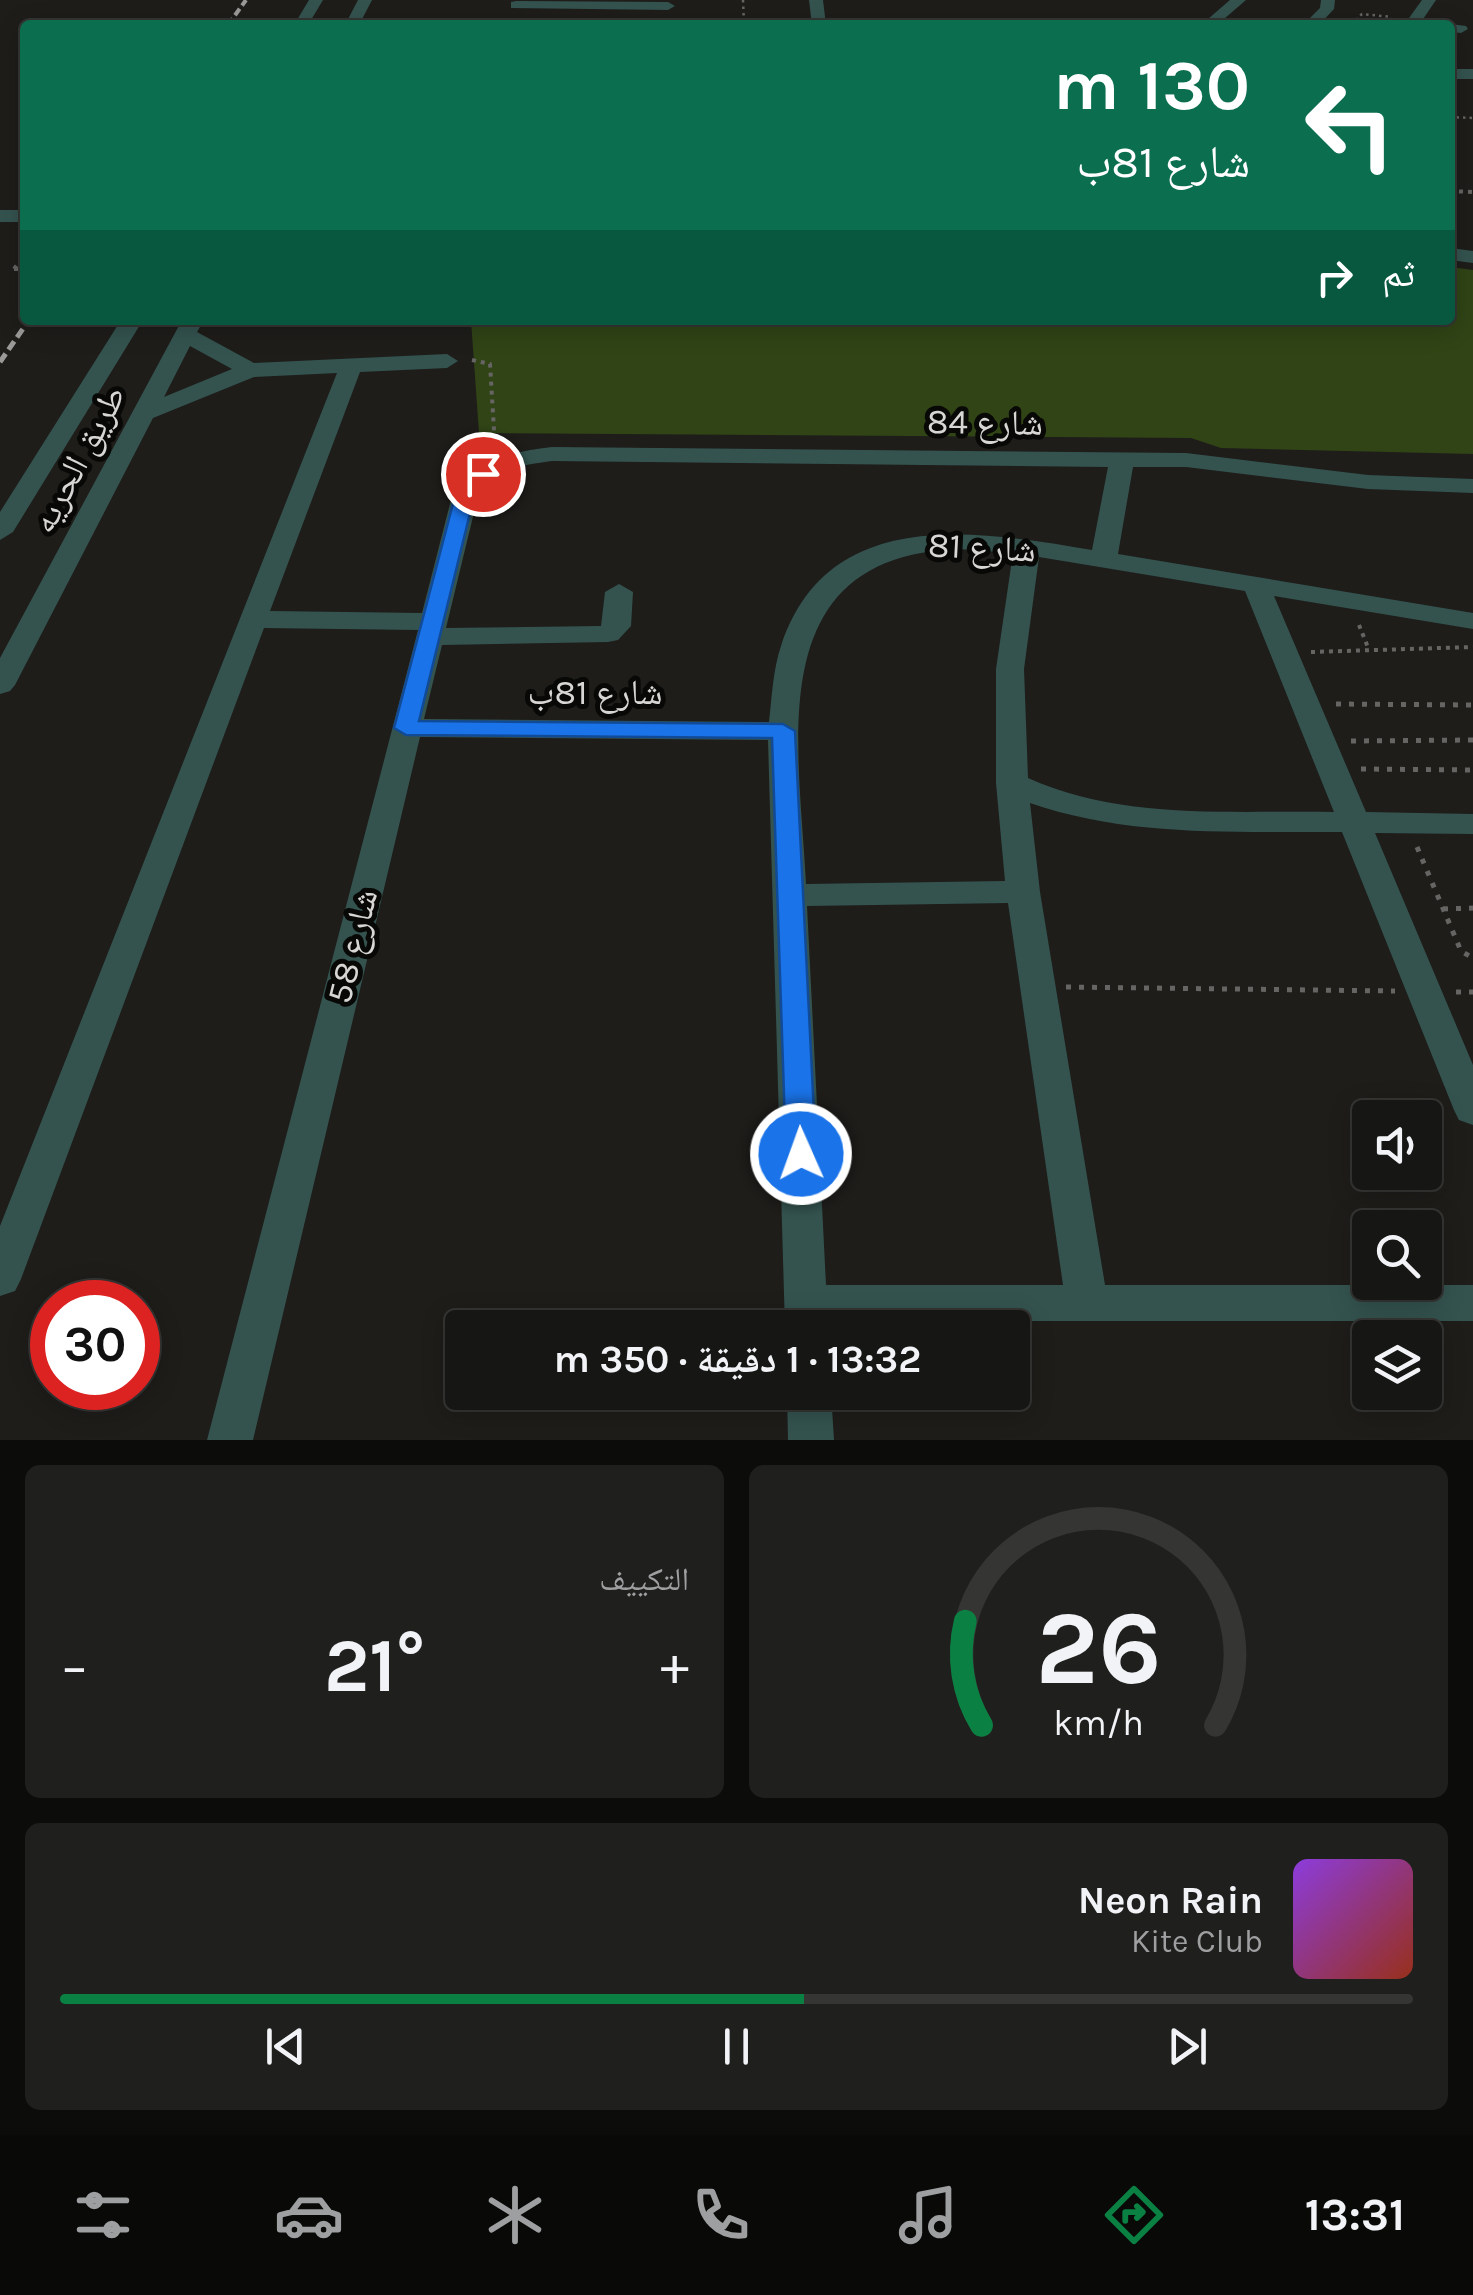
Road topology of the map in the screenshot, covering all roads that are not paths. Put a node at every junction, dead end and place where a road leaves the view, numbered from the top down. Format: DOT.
graph roads {
  1 [pos="1239,0"];
  2 [pos="517,3"];
  3 [pos="668,3"];
  4 [pos="1326,6"];
  5 [pos="1356,16"];
  6 [pos="1214,20"];
  7 [pos="129,325"];
  8 [pos="190,328"];
  9 [pos="447,361"];
  10 [pos="351,365"];
  11 [pos="250,370"];
  12 [pos="140,414"];
  13 [pos="1122,458"];
  14 [pos="496,465"];
  15 [pos="1473,486"];
  16 [pos="0,532"];
  17 [pos="1027,547"];
  18 [pos="1104,559"];
  19 [pos="1256,585"];
  20 [pos="619,592"];
  21 [pos="254,619"];
  22 [pos="1473,621"];
  23 [pos="432,630"];
  24 [pos="0,684"];
  25 [pos="406,728"];
  26 [pos="783,731"];
  27 [pos="1012,783"];
  28 [pos="1354,822"];
  29 [pos="1473,824"];
  30 [pos="1023,892"];
  31 [pos="792,894"];
  32 [pos="1473,1110"];
  33 [pos="0,1280"];
  34 [pos="1087,1303"];
  35 [pos="1473,1303"];
  36 [pos="806,1310"];
  37 [pos="923,1310"];
  38 [pos="810,1410"];
  39 [pos="230,1440"];
  40 [pos="811,1440"];
  1 -- 6 [label="street"];
  2 -- 3 [label="street"];
  4 -- 5 [label="street"];
  7 -- 16 [label="street, طريق الحريه"];
  8 -- 11 [label="street"];
  8 -- 12 [label="street, طريق الحريه"];
  9 -- 10 [label="street"];
  10 -- 11 [label="street"];
  10 -- 21 [label="street"];
  11 -- 12 [label="street"];
  12 -- 24 [label="street, طريق الحريه"];
  13 -- 14 [label="street, شارع 84"];
  13 -- 15 [label="street, شارع 84"];
  13 -- 18 [label="street"];
  14 -- 23 [label="street, شارع 58"];
  17 -- 18 [label="street, شارع 81"];
  17 -- 26 [label="street, شارع 81"];
  17 -- 27 [label="street"];
  18 -- 19 [label="street, شارع 81"];
  19 -- 22 [label="street, شارع 81"];
  19 -- 28 [label="street"];
  20 -- 23 [label="street"];
  21 -- 23 [label="street"];
  21 -- 33 [label="street"];
  23 -- 25 [label="street, شارع 58"];
  25 -- 26 [label="street, شارع 81ب"];
  25 -- 39 [label="street, شارع 58"];
  26 -- 31 [label="street, شارع 81"];
  27 -- 28 [label="street"];
  27 -- 30 [label="street"];
  28 -- 29 [label="street"];
  28 -- 32 [label="street"];
  30 -- 31 [label="street"];
  30 -- 34 [label="street"];
  31 -- 36 [label="street, شارع 81"];
  34 -- 35 [label="street"];
  34 -- 37 [label="street"];
  38 -- 40 [label="street"];
}
